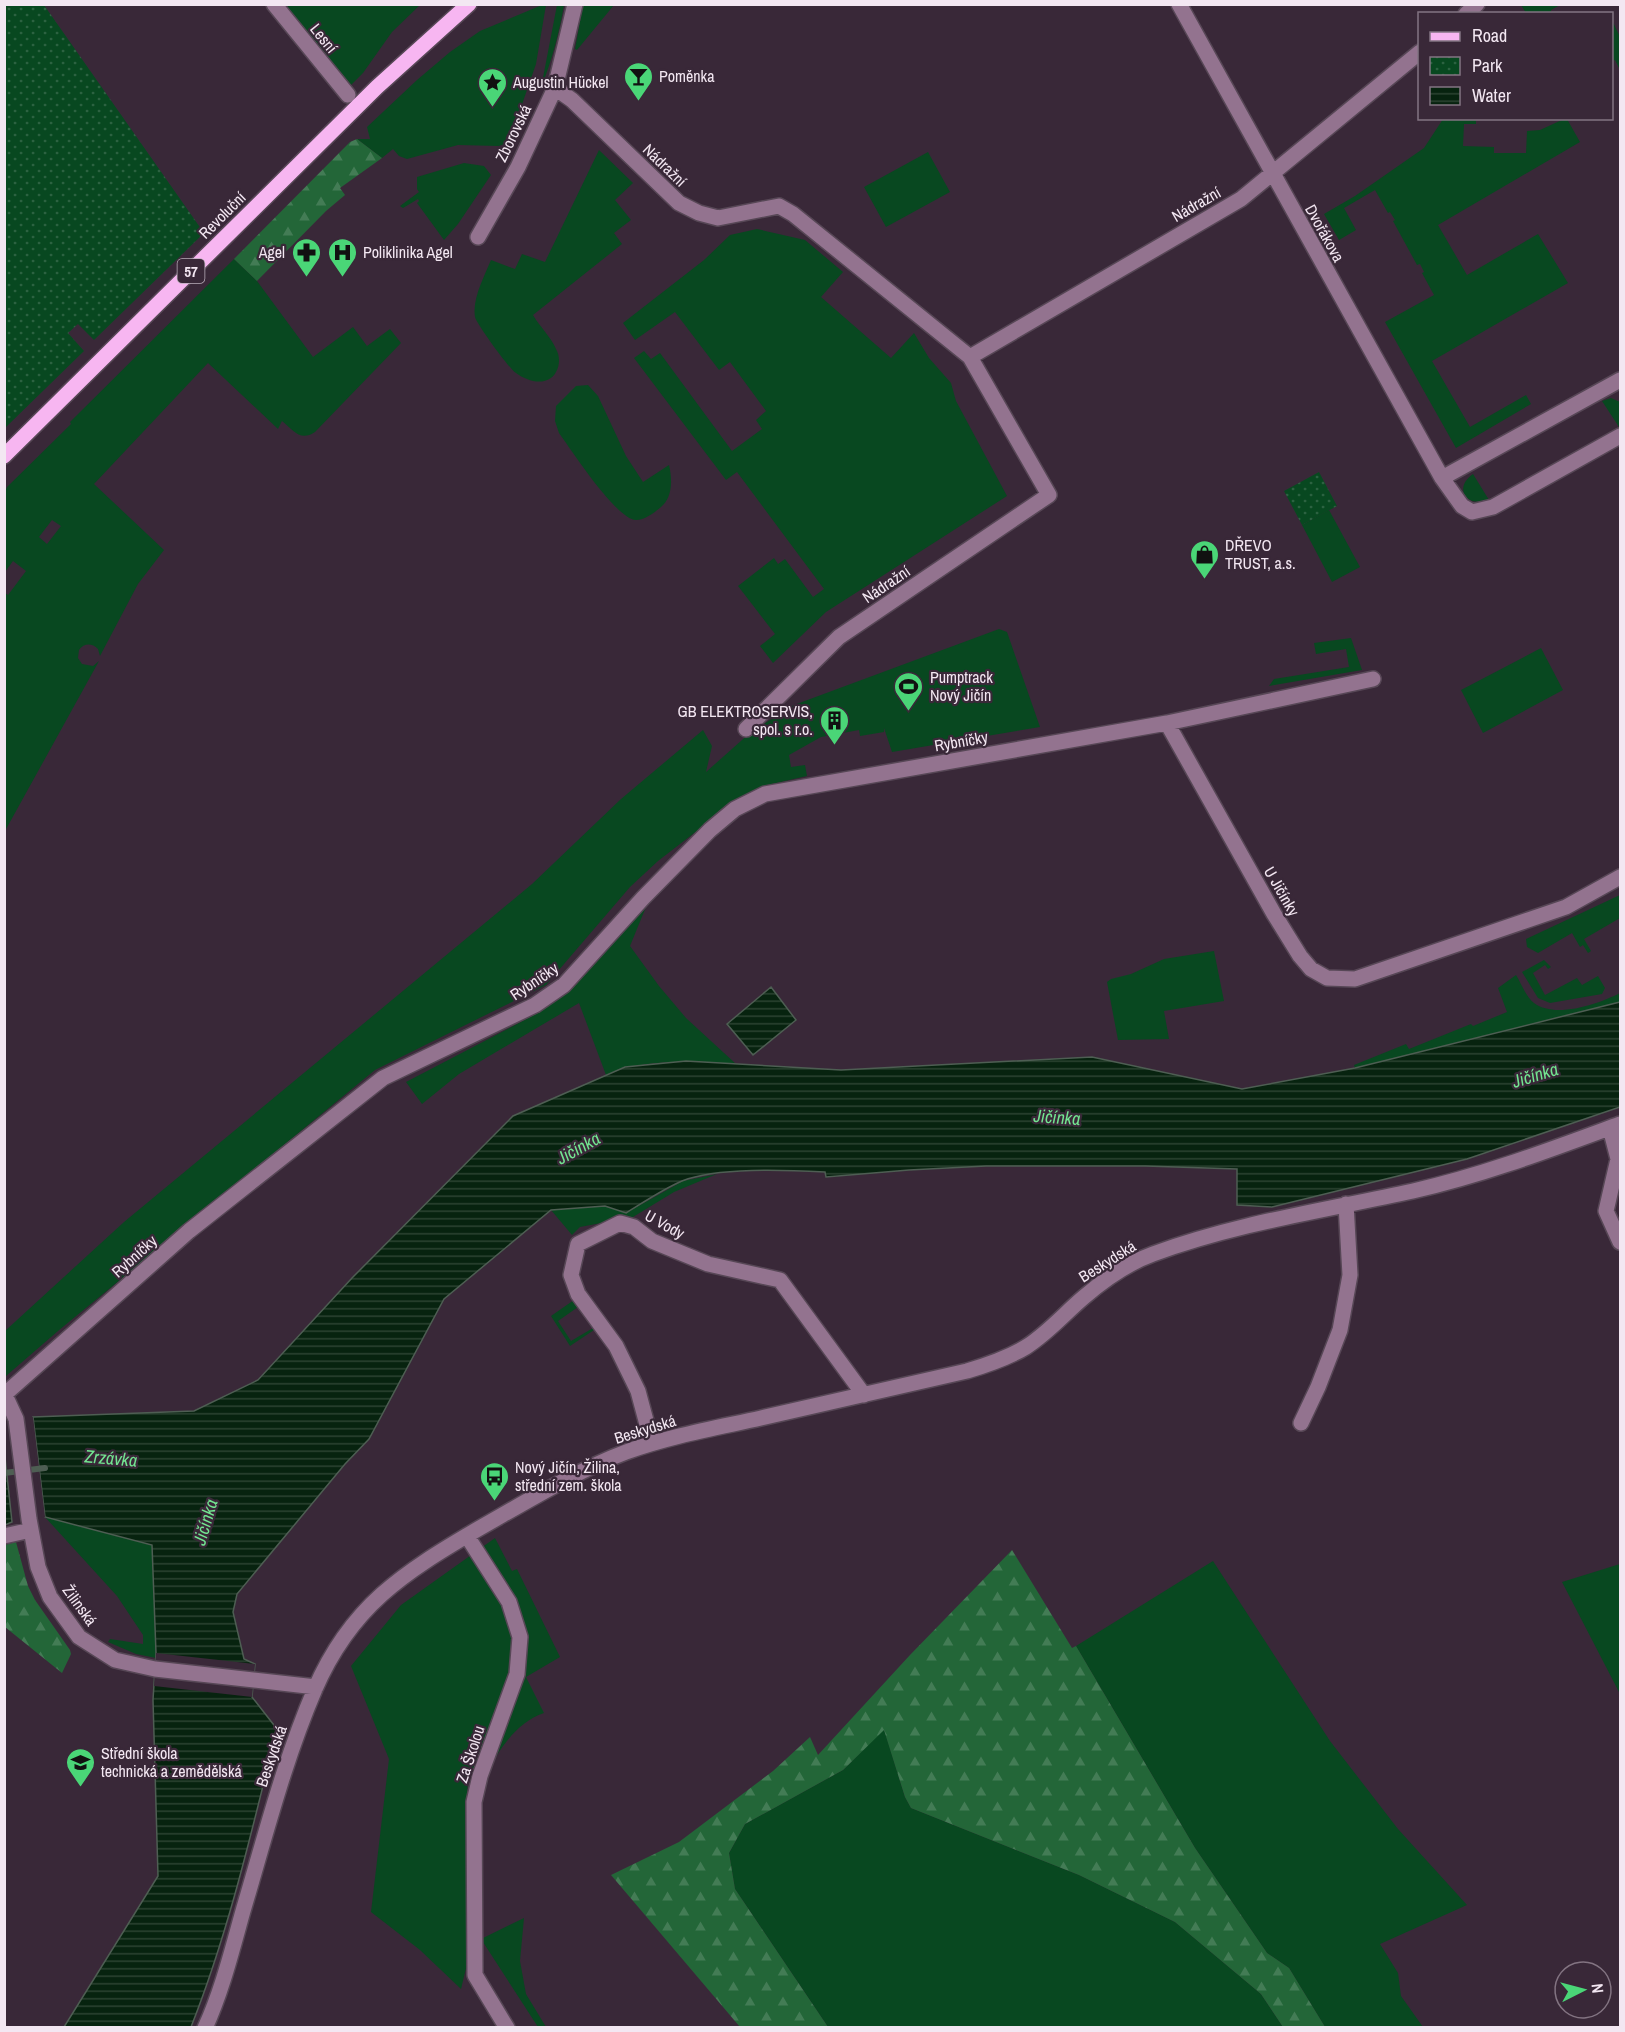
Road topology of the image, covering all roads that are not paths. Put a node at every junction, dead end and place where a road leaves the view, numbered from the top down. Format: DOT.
graph roads {
  1 [pos="274,4"];
  2 [pos="469,4"];
  3 [pos="575,4"];
  4 [pos="1179,4"];
  5 [pos="1418,53"];
  6 [pos="555,88"];
  7 [pos="348,95"];
  8 [pos="1272,174"];
  9 [pos="478,237"];
  10 [pos="970,357"];
  11 [pos="1620,380"];
  12 [pos="1620,436"];
  13 [pos="4,456"];
  14 [pos="1442,478"];
  15 [pos="1373,679"];
  16 [pos="1167,723"];
  17 [pos="746,729"];
  18 [pos="1620,877"];
  19 [pos="1615,1126"];
  20 [pos="1346,1204"];
  21 [pos="1620,1242"];
  22 [pos="5,1394"];
  23 [pos="864,1395"];
  24 [pos="1301,1424"];
  25 [pos="652,1443"];
  26 [pos="30,1525"];
  27 [pos="4,1536"];
  28 [pos="467,1536"];
  29 [pos="316,1687"];
  30 [pos="205,2028"];
  31 [pos="507,2028"];
  1 -- 7 [label="street, Lesní"];
  2 -- 13 [label="main road, Revoluční / 57"];
  3 -- 6 [label="street, Zborovská"];
  4 -- 8 [label="street, Dvořákova"];
  5 -- 8 [label="street, Nádražní"];
  6 -- 9 [label="street, Zborovská"];
  6 -- 10 [label="street, Nádražní"];
  8 -- 10 [label="street, Nádražní"];
  8 -- 14 [label="street, Dvořákova"];
  10 -- 17 [label="street, Nádražní"];
  11 -- 14 [label="street"];
  12 -- 14 [label="street, Dvořákova"];
  15 -- 16 [label="street"];
  16 -- 18 [label="street, U Jičínky"];
  16 -- 22 [label="street, Rybníčky"];
  19 -- 20 [label="street, Beskydská"];
  19 -- 21 [label="street"];
  20 -- 23 [label="street, Beskydská"];
  20 -- 24 [label="street"];
  22 -- 26 [label="street, Žilinská"];
  23 -- 25 [label="street, Beskydská"];
  23 -- 25 [label="street, U Vody"];
  25 -- 28 [label="street, Beskydská"];
  26 -- 27 [label="street"];
  26 -- 29 [label="street, Žilinská"];
  28 -- 29 [label="street, Beskydská"];
  28 -- 31 [label="street, Za Školou"];
  29 -- 30 [label="street, Beskydská"];
}
